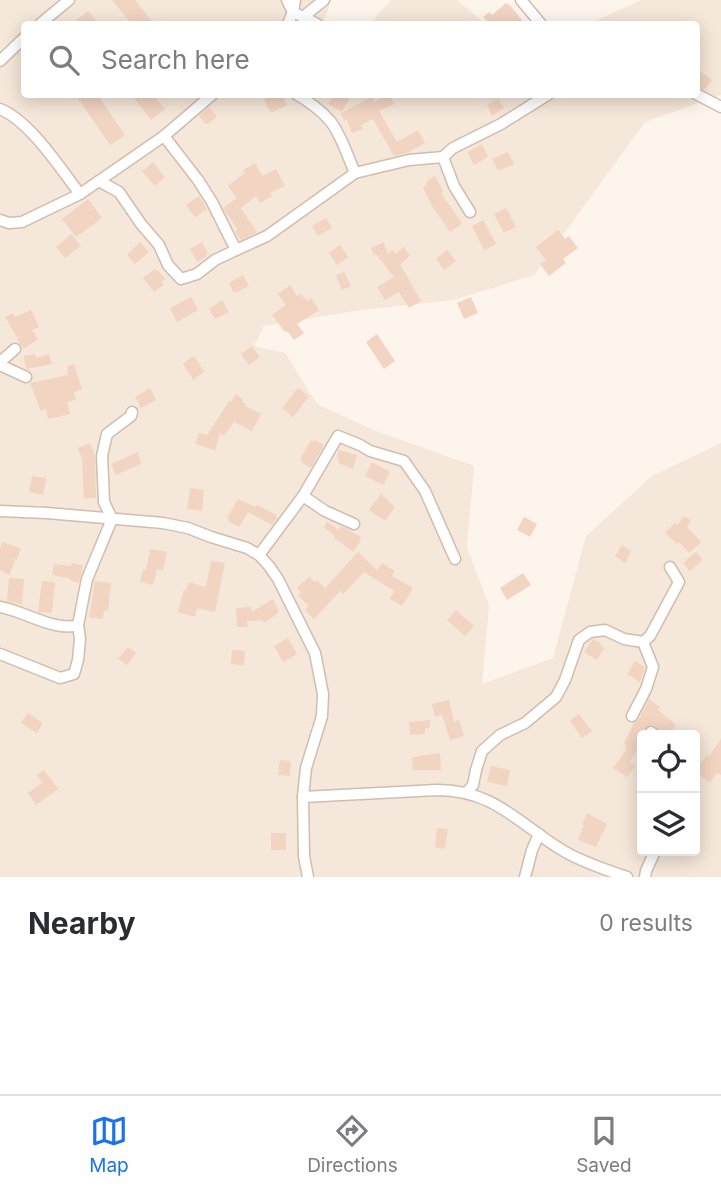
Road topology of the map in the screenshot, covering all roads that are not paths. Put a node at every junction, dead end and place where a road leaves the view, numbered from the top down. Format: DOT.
graph roads {
  1 [pos="69,0"];
  2 [pos="287,0"];
  3 [pos="295,0"];
  4 [pos="324,0"];
  5 [pos="522,0"];
  6 [pos="293,12"];
  7 [pos="303,17"];
  8 [pos="44,21"];
  9 [pos="289,21"];
  10 [pos="311,21"];
  11 [pos="539,21"];
  12 [pos="21,41"];
  13 [pos="0,61"];
  14 [pos="700,96"];
  15 [pos="208,98"];
  16 [pos="301,98"];
  17 [pos="543,98"];
  18 [pos="721,107"];
  19 [pos="0,109"];
  20 [pos="164,136"];
  21 [pos="443,157"];
  22 [pos="355,173"];
  23 [pos="99,181"];
  24 [pos="80,194"];
  25 [pos="470,212"];
  26 [pos="0,220"];
  27 [pos="236,250"];
  28 [pos="15,349"];
  29 [pos="0,364"];
  30 [pos="26,377"];
  31 [pos="132,412"];
  32 [pos="303,496"];
  33 [pos="0,511"];
  34 [pos="112,519"];
  35 [pos="354,524"];
  36 [pos="259,555"];
  37 [pos="455,559"];
  38 [pos="670,567"];
  39 [pos="0,607"];
  40 [pos="78,625"];
  41 [pos="643,642"];
  42 [pos="0,654"];
  43 [pos="632,716"];
  44 [pos="466,793"];
  45 [pos="303,797"];
  46 [pos="539,834"];
  47 [pos="653,856"];
  48 [pos="308,877"];
  49 [pos="524,877"];
  50 [pos="627,877"];
  51 [pos="645,877"];
  1 -- 8 [label="street"];
  2 -- 6 [label="street"];
  3 -- 6 [label="street"];
  4 -- 7 [label="street"];
  5 -- 11 [label="street"];
  6 -- 7 [label="street"];
  6 -- 9 [label="street"];
  7 -- 10 [label="street"];
  12 -- 13 [label="street"];
  14 -- 18 [label="street"];
  15 -- 20 [label="street"];
  16 -- 22 [label="street"];
  17 -- 21 [label="street"];
  19 -- 24 [label="street"];
  20 -- 23 [label="street"];
  20 -- 27 [label="street"];
  21 -- 22 [label="street"];
  21 -- 25 [label="street"];
  22 -- 27 [label="street"];
  23 -- 24 [label="street"];
  23 -- 27 [label="street"];
  24 -- 26 [label="street"];
  28 -- 29 [label="street"];
  29 -- 30 [label="street"];
  31 -- 34 [label="street"];
  32 -- 35 [label="street"];
  32 -- 36 [label="street"];
  32 -- 37 [label="street"];
  33 -- 34 [label="street"];
  34 -- 36 [label="street"];
  34 -- 40 [label="street"];
  36 -- 45 [label="street"];
  38 -- 41 [label="street"];
  39 -- 40 [label="street"];
  40 -- 42 [label="street"];
  41 -- 43 [label="street"];
  41 -- 44 [label="street"];
  44 -- 45 [label="street"];
  44 -- 46 [label="street"];
  45 -- 48 [label="street"];
  46 -- 49 [label="street"];
  46 -- 50 [label="street"];
  47 -- 51 [label="street"];
}
